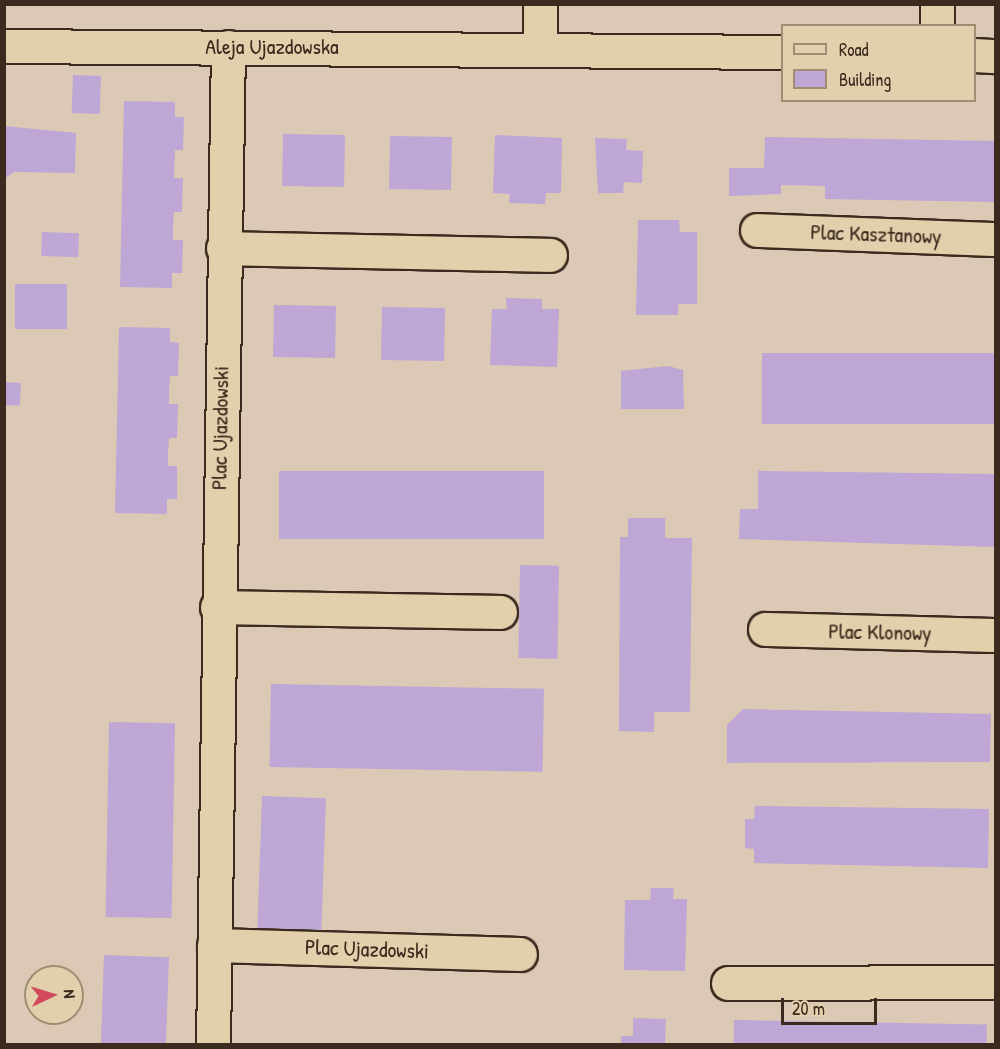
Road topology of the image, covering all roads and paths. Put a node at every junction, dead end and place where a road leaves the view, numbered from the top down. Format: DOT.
graph roads {
  1 [pos="540,4"];
  2 [pos="937,4"];
  3 [pos="937,24"];
  4 [pos="4,46"];
  5 [pos="228,47"];
  6 [pos="540,48"];
  7 [pos="781,52"];
  8 [pos="976,56"];
  9 [pos="996,56"];
  10 [pos="757,230"];
  11 [pos="996,239"];
  12 [pos="224,248"];
  13 [pos="550,255"];
  14 [pos="217,607"];
  15 [pos="500,612"];
  16 [pos="765,629"];
  17 [pos="996,634"];
  18 [pos="214,945"];
  19 [pos="520,954"];
  20 [pos="996,982"];
  21 [pos="728,983"];
  22 [pos="213,1044"];
  1 -- 6 [label="street"];
  2 -- 3 [label="street"];
  4 -- 5 [label="street, Aleja Ujazdowska"];
  5 -- 6 [label="street, Aleja Ujazdowska"];
  5 -- 12 [label="street, Plac Ujazdowski"];
  6 -- 7 [label="street, Aleja Ujazdowska"];
  8 -- 9 [label="street"];
  10 -- 11 [label="street, Plac Kasztanowy"];
  12 -- 13 [label="street"];
  12 -- 14 [label="street, Plac Ujazdowski"];
  14 -- 15 [label="street"];
  14 -- 18 [label="street, Plac Ujazdowski"];
  16 -- 17 [label="street, Plac Klonowy"];
  18 -- 19 [label="street, Plac Ujazdowski"];
  18 -- 22 [label="street, Plac Ujazdowski"];
  20 -- 21 [label="street"];
}
